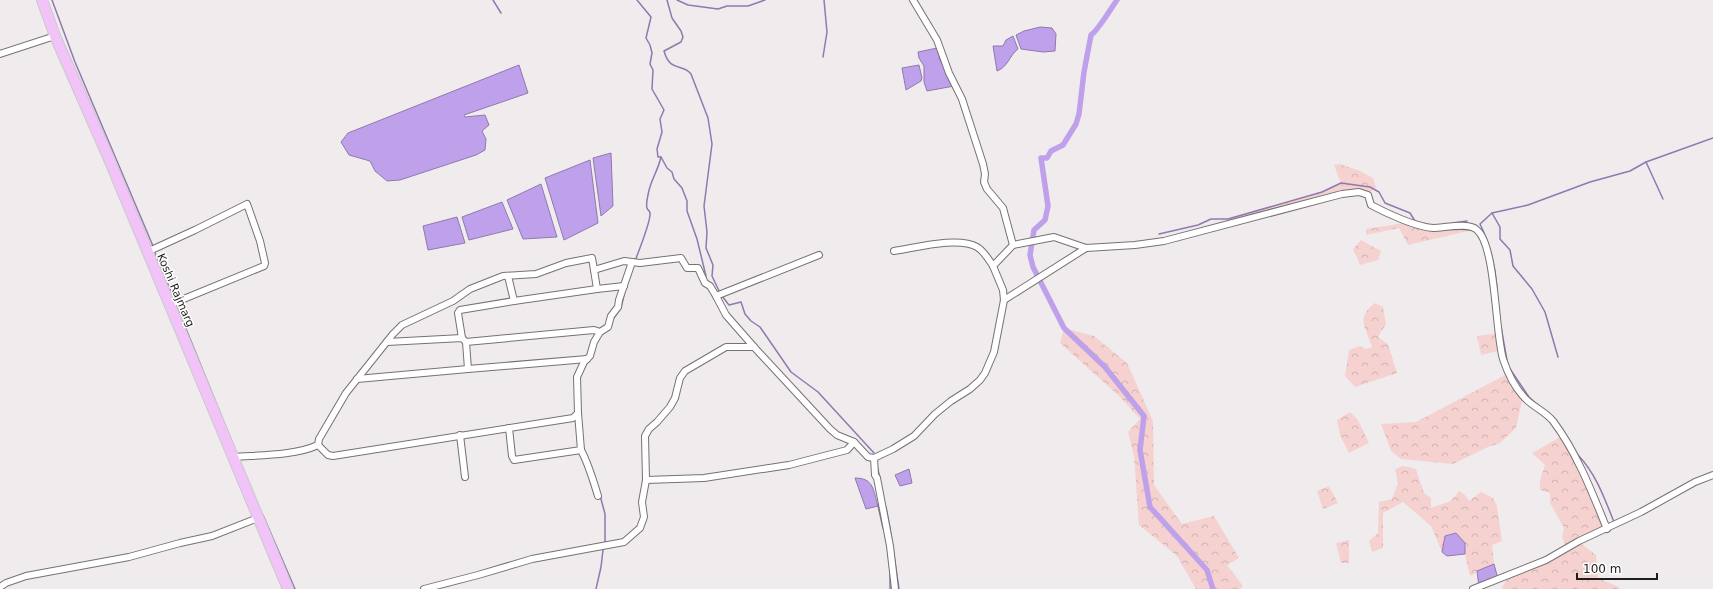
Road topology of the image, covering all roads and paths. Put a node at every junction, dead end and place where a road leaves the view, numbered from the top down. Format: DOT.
graph roads {
  1 [pos="42,0"];
  2 [pos="913,0"];
  3 [pos="55,36"];
  4 [pos="0,54"];
  5 [pos="1013,245"];
  6 [pos="1086,248"];
  7 [pos="894,251"];
  8 [pos="147,252"];
  9 [pos="818,255"];
  10 [pos="632,262"];
  11 [pos="993,266"];
  12 [pos="594,270"];
  13 [pos="508,276"];
  14 [pos="624,286"];
  15 [pos="597,289"];
  16 [pos="719,294"];
  17 [pos="1004,300"];
  18 [pos="514,301"];
  19 [pos="169,305"];
  20 [pos="600,332"];
  21 [pos="464,340"];
  22 [pos="387,342"];
  23 [pos="754,347"];
  24 [pos="587,359"];
  25 [pos="468,369"];
  26 [pos="357,379"];
  27 [pos="578,413"];
  28 [pos="509,428"];
  29 [pos="460,435"];
  30 [pos="854,442"];
  31 [pos="318,445"];
  32 [pos="581,450"];
  33 [pos="233,457"];
  34 [pos="874,458"];
  35 [pos="1713,475"];
  36 [pos="465,477"];
  37 [pos="646,480"];
  38 [pos="598,496"];
  39 [pos="258,518"];
  40 [pos="1607,529"];
  41 [pos="0,587"];
  42 [pos="288,589"];
  43 [pos="424,589"];
  44 [pos="894,589"];
  45 [pos="1473,589"];
  1 -- 3 [label="main road, Koshi Rajmarg"];
  2 -- 5 [label="street"];
  3 -- 4 [label="street"];
  3 -- 8 [label="main road, Koshi Rajmarg"];
  5 -- 6 [label="street"];
  5 -- 11 [label="street"];
  6 -- 17 [label="street"];
  6 -- 40 [label="street"];
  7 -- 11 [label="street"];
  8 -- 19 [label="main road, Koshi Rajmarg"];
  8 -- 19 [label="street"];
  9 -- 16 [label="street"];
  10 -- 12 [label="street"];
  10 -- 14 [label="street"];
  10 -- 16 [label="street"];
  11 -- 17 [label="street"];
  12 -- 13 [label="street"];
  12 -- 15 [label="street"];
  13 -- 18 [label="street"];
  13 -- 22 [label="street"];
  14 -- 15 [label="street"];
  14 -- 20 [label="street"];
  15 -- 18 [label="street"];
  16 -- 23 [label="street"];
  17 -- 34 [label="street"];
  18 -- 21 [label="street"];
  19 -- 33 [label="main road, Koshi Rajmarg"];
  20 -- 21 [label="street"];
  20 -- 24 [label="street"];
  21 -- 22 [label="street"];
  21 -- 25 [label="street"];
  22 -- 26 [label="street"];
  23 -- 30 [label="street"];
  23 -- 37 [label="street"];
  24 -- 25 [label="street"];
  24 -- 27 [label="street"];
  25 -- 26 [label="street"];
  26 -- 31 [label="street"];
  27 -- 28 [label="street"];
  27 -- 32 [label="street"];
  28 -- 29 [label="street"];
  28 -- 32 [label="street"];
  29 -- 31 [label="street"];
  29 -- 36 [label="street"];
  30 -- 34 [label="street"];
  30 -- 37 [label="street"];
  31 -- 33 [label="street"];
  32 -- 38 [label="street"];
  33 -- 39 [label="main road, Koshi Rajmarg"];
  34 -- 44 [label="street"];
  35 -- 40 [label="street"];
  37 -- 43 [label="street"];
  39 -- 41 [label="street"];
  39 -- 42 [label="main road, Koshi Rajmarg"];
  40 -- 45 [label="street"];
}
